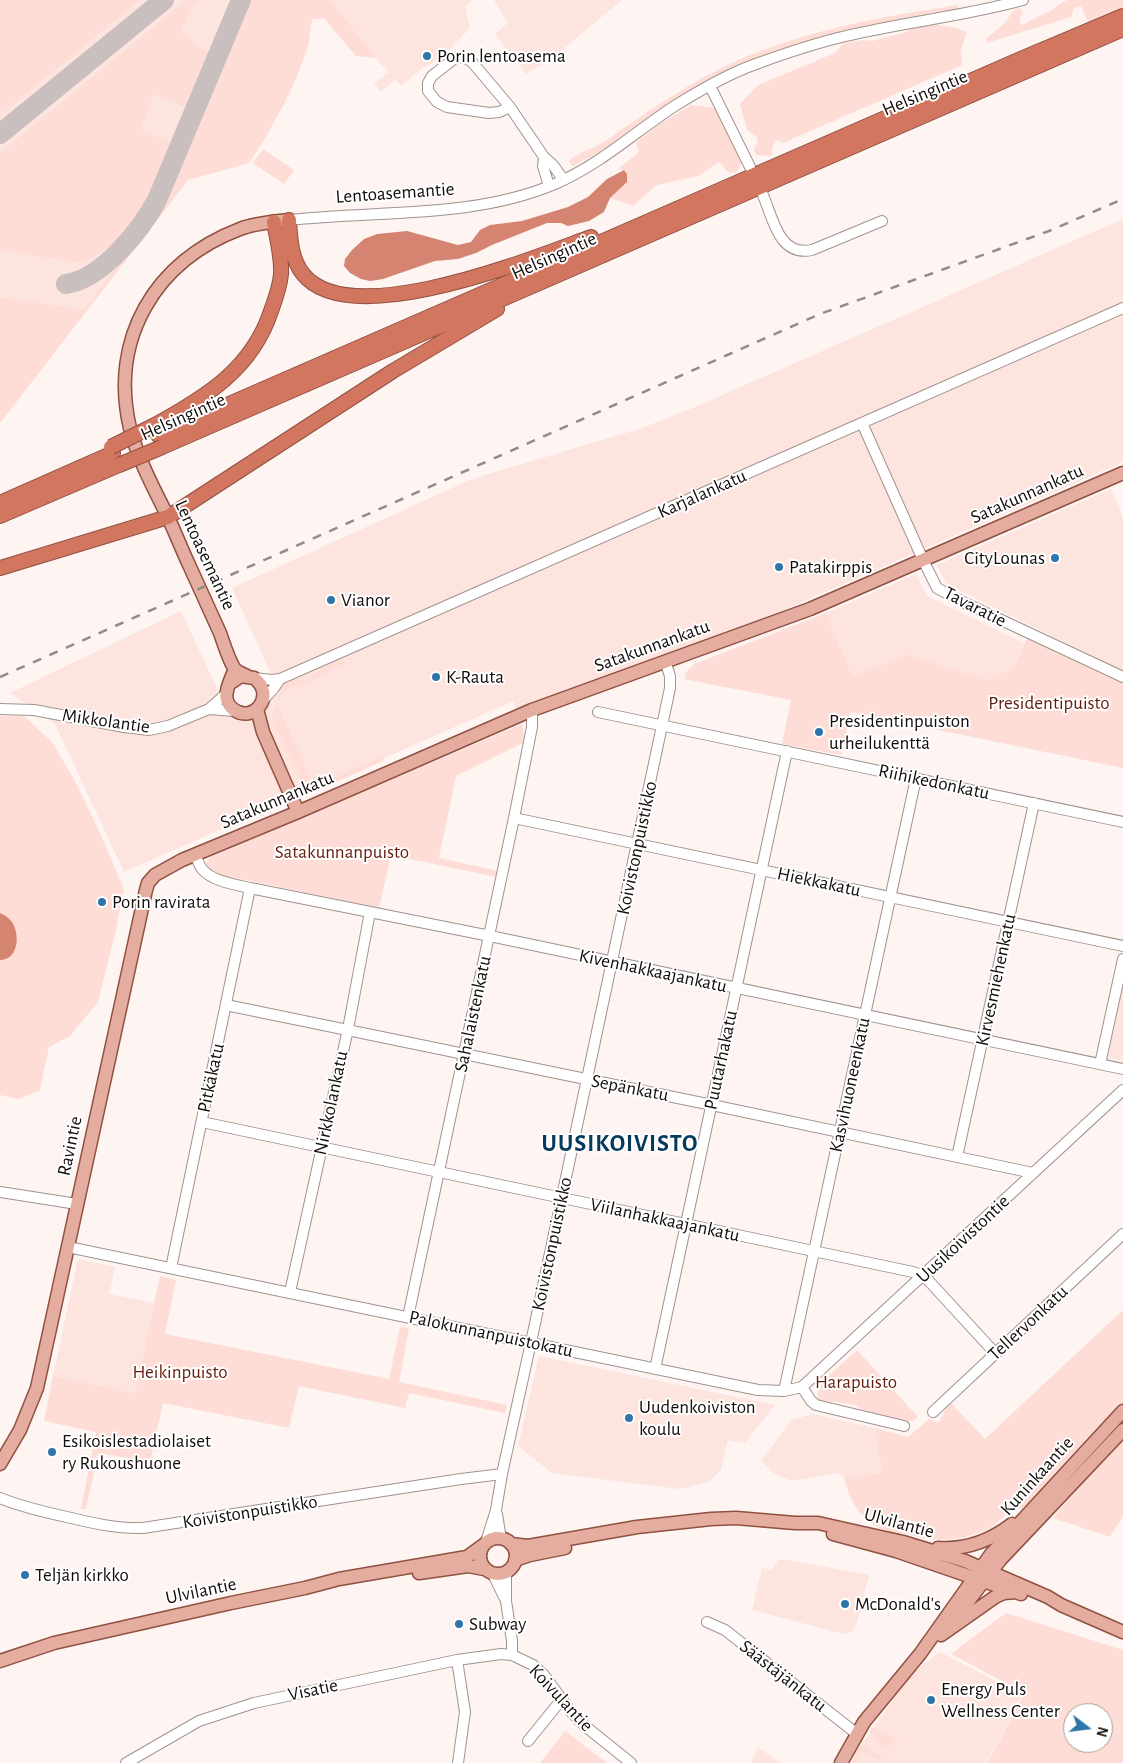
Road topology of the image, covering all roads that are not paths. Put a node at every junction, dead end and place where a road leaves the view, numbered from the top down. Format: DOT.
graph roads {
  1 [pos="1022,0"];
  2 [pos="1123,16"];
  3 [pos="1123,29"];
  4 [pos="710,86"];
  5 [pos="510,107"];
  6 [pos="544,157"];
  7 [pos="750,167"];
  8 [pos="563,179"];
  9 [pos="549,186"];
  10 [pos="763,195"];
  11 [pos="697,199"];
  12 [pos="289,220"];
  13 [pos="882,221"];
  14 [pos="274,222"];
  15 [pos="565,272"];
  16 [pos="1123,308"];
  17 [pos="862,423"];
  18 [pos="158,436"];
  19 [pos="114,455"];
  20 [pos="1123,473"];
  21 [pos="0,503"];
  22 [pos="0,516"];
  23 [pos="168,517"];
  24 [pos="923,560"];
  25 [pos="0,568"];
  26 [pos="665,661"];
  27 [pos="235,669"];
  28 [pos="251,677"];
  29 [pos="1123,677"];
  30 [pos="280,678"];
  31 [pos="228,689"];
  32 [pos="251,708"];
  33 [pos="0,709"];
  34 [pos="209,709"];
  35 [pos="532,710"];
  36 [pos="598,712"];
  37 [pos="663,726"];
  38 [pos="787,751"];
  39 [pos="916,778"];
  40 [pos="1034,803"];
  41 [pos="298,812"];
  42 [pos="514,818"];
  43 [pos="1123,822"];
  44 [pos="637,844"];
  45 [pos="195,855"];
  46 [pos="761,869"];
  47 [pos="250,888"];
  48 [pos="891,897"];
  49 [pos="370,912"];
  50 [pos="1008,922"];
  51 [pos="490,936"];
  52 [pos="1123,946"];
  53 [pos="1123,959"];
  54 [pos="613,963"];
  55 [pos="737,988"];
  56 [pos="226,1005"];
  57 [pos="865,1015"];
  58 [pos="348,1029"];
  59 [pos="983,1039"];
  60 [pos="464,1054"];
  61 [pos="1100,1064"];
  62 [pos="1123,1069"];
  63 [pos="587,1080"];
  64 [pos="1123,1090"];
  65 [pos="712,1105"];
  66 [pos="202,1122"];
  67 [pos="840,1132"];
  68 [pos="321,1148"];
  69 [pos="957,1157"];
  70 [pos="439,1172"];
  71 [pos="1033,1173"];
  72 [pos="0,1192"];
  73 [pos="562,1198"];
  74 [pos="77,1204"];
  75 [pos="686,1224"];
  76 [pos="1123,1234"];
  77 [pos="68,1247"];
  78 [pos="814,1250"];
  79 [pos="171,1268"];
  80 [pos="923,1276"];
  81 [pos="290,1292"];
  82 [pos="408,1317"];
  83 [pos="531,1342"];
  84 [pos="995,1353"];
  85 [pos="655,1368"];
  86 [pos="802,1387"];
  87 [pos="784,1391"];
  88 [pos="1123,1411"];
  89 [pos="933,1412"];
  90 [pos="904,1426"];
  91 [pos="1123,1430"];
  92 [pos="0,1464"];
  93 [pos="502,1474"];
  94 [pos="1058,1481"];
  95 [pos="0,1498"];
  96 [pos="496,1510"];
  97 [pos="685,1523"];
  98 [pos="795,1523"];
  99 [pos="506,1541"];
  100 [pos="904,1542"];
  101 [pos="484,1544"];
  102 [pos="515,1560"];
  103 [pos="489,1571"];
  104 [pos="506,1572"];
  105 [pos="983,1574"];
  106 [pos="305,1588"];
  107 [pos="1017,1592"];
  108 [pos="506,1601"];
  109 [pos="1061,1605"];
  110 [pos="707,1622"];
  111 [pos="1123,1632"];
  112 [pos="105,1633"];
  113 [pos="941,1635"];
  114 [pos="920,1654"];
  115 [pos="512,1655"];
  116 [pos="457,1660"];
  117 [pos="0,1661"];
  118 [pos="0,1670"];
  119 [pos="562,1699"];
  120 [pos="857,1734"];
  121 [pos="528,1741"];
  122 [pos="126,1763"];
  123 [pos="458,1763"];
  124 [pos="632,1763"];
  125 [pos="841,1763"];
  1 -- 4 [label="street, Lentoasemantie"];
  2 -- 11 [label="highway, Helsingintie"];
  3 -- 15 [label="highway, Helsingintie"];
  4 -- 7 [label="street"];
  4 -- 8 [label="street, Lentoasemantie"];
  5 -- 5 [label="street"];
  5 -- 6 [label="street"];
  6 -- 8 [label="street"];
  6 -- 9 [label="street"];
  8 -- 9 [label="street, Lentoasemantie"];
  9 -- 12 [label="street, Lentoasemantie"];
  10 -- 13 [label="street"];
  11 -- 12 [label="highway"];
  11 -- 18 [label="highway, Helsingintie"];
  12 -- 14 [label="main road, Lentoasemantie"];
  14 -- 18 [label="highway"];
  14 -- 23 [label="main road, Lentoasemantie"];
  15 -- 18 [label="highway, Helsingintie"];
  15 -- 23 [label="highway"];
  16 -- 17 [label="street, Karjalankatu"];
  17 -- 24 [label="street, Tavaratie"];
  17 -- 30 [label="street, Karjalankatu"];
  18 -- 19 [label="highway, Helsingintie, bridge"];
  18 -- 19 [label="highway, bridge"];
  19 -- 21 [label="highway, Helsingintie"];
  19 -- 22 [label="highway, Helsingintie"];
  20 -- 24 [label="main road, Satakunnankatu"];
  23 -- 25 [label="highway"];
  23 -- 27 [label="main road, Lentoasemantie"];
  24 -- 26 [label="main road, Satakunnankatu"];
  24 -- 29 [label="street, Tavaratie"];
  26 -- 35 [label="main road, Satakunnankatu"];
  26 -- 37 [label="street, Koivistonpuistikko"];
  27 -- 28 [label="main road"];
  27 -- 31 [label="main road"];
  28 -- 30 [label="street, Karjalankatu"];
  28 -- 31 [label="main road"];
  28 -- 32 [label="main road"];
  30 -- 32 [label="street, Karjalankatu"];
  31 -- 32 [label="main road"];
  31 -- 34 [label="street"];
  32 -- 34 [label="street"];
  32 -- 41 [label="main road"];
  33 -- 34 [label="street, Mikkolantie"];
  35 -- 41 [label="main road, Satakunnankatu"];
  35 -- 42 [label="street, Sahalaistenkatu"];
  36 -- 37 [label="street, Riihikedonkatu"];
  37 -- 38 [label="street, Riihikedonkatu"];
  37 -- 44 [label="street, Koivistonpuistikko"];
  38 -- 39 [label="street, Riihikedonkatu"];
  38 -- 46 [label="street, Puutarhakatu"];
  39 -- 40 [label="street, Riihikedonkatu"];
  39 -- 48 [label="street, Kasvihuoneenkatu"];
  40 -- 43 [label="street, Riihikedonkatu"];
  40 -- 50 [label="street, Kirvesmiehenkatu"];
  41 -- 45 [label="main road, Satakunnankatu"];
  42 -- 44 [label="street, Hiekkakatu"];
  42 -- 51 [label="street, Sahalaistenkatu"];
  44 -- 46 [label="street, Hiekkakatu"];
  44 -- 54 [label="street, Koivistonpuistikko"];
  45 -- 47 [label="street, Kivenhakkaajankatu"];
  45 -- 74 [label="main road, Ravintie"];
  46 -- 48 [label="street, Hiekkakatu"];
  46 -- 55 [label="street, Puutarhakatu"];
  47 -- 49 [label="street, Kivenhakkaajankatu"];
  47 -- 56 [label="street, Pitkäkatu"];
  48 -- 50 [label="street, Hiekkakatu"];
  48 -- 57 [label="street, Kasvihuoneenkatu"];
  49 -- 51 [label="street, Kivenhakkaajankatu"];
  49 -- 58 [label="street, Nirkkolankatu"];
  50 -- 52 [label="street, Hiekkakatu"];
  50 -- 59 [label="street, Kirvesmiehenkatu"];
  51 -- 54 [label="street, Kivenhakkaajankatu"];
  51 -- 60 [label="street, Sahalaistenkatu"];
  53 -- 61 [label="street"];
  54 -- 55 [label="street, Kivenhakkaajankatu"];
  54 -- 63 [label="street, Koivistonpuistikko"];
  55 -- 57 [label="street, Kivenhakkaajankatu"];
  55 -- 65 [label="street, Puutarhakatu"];
  56 -- 58 [label="street, Sepänkatu"];
  56 -- 66 [label="street, Pitkäkatu"];
  57 -- 59 [label="street, Kivenhakkaajankatu"];
  57 -- 67 [label="street, Kasvihuoneenkatu"];
  58 -- 60 [label="street, Sepänkatu"];
  58 -- 68 [label="street, Nirkkolankatu"];
  59 -- 61 [label="street, Kivenhakkaajankatu"];
  59 -- 69 [label="street, Kirvesmiehenkatu"];
  60 -- 63 [label="street, Sepänkatu"];
  60 -- 70 [label="street, Sahalaistenkatu"];
  61 -- 62 [label="street, Kivenhakkaajankatu"];
  63 -- 65 [label="street, Sepänkatu"];
  63 -- 73 [label="street, Koivistonpuistikko"];
  64 -- 71 [label="street, Uusikoivistontie"];
  65 -- 67 [label="street, Sepänkatu"];
  65 -- 75 [label="street, Puutarhakatu"];
  66 -- 68 [label="street, Viilanhakkaajankatu"];
  66 -- 79 [label="street, Pitkäkatu"];
  67 -- 69 [label="street, Sepänkatu"];
  67 -- 78 [label="street, Kasvihuoneenkatu"];
  68 -- 70 [label="street, Viilanhakkaajankatu"];
  68 -- 81 [label="street, Nirkkolankatu"];
  69 -- 71 [label="street, Sepänkatu"];
  70 -- 73 [label="street, Viilanhakkaajankatu"];
  70 -- 82 [label="street, Sahalaistenkatu"];
  71 -- 80 [label="street, Uusikoivistontie"];
  72 -- 74 [label="street"];
  73 -- 75 [label="street, Viilanhakkaajankatu"];
  73 -- 83 [label="street, Koivistonpuistikko"];
  74 -- 77 [label="main road, Ravintie"];
  75 -- 78 [label="street, Viilanhakkaajankatu"];
  75 -- 85 [label="street, Puutarhakatu"];
  76 -- 84 [label="street, Tellervonkatu"];
  77 -- 79 [label="street, Palokunnanpuistokatu"];
  77 -- 92 [label="main road, Ravintie"];
  78 -- 80 [label="street, Viilanhakkaajankatu"];
  78 -- 87 [label="street, Kasvihuoneenkatu"];
  79 -- 81 [label="street, Palokunnanpuistokatu"];
  80 -- 84 [label="street"];
  80 -- 86 [label="street, Uusikoivistontie"];
  81 -- 82 [label="street, Palokunnanpuistokatu"];
  82 -- 83 [label="street, Palokunnanpuistokatu"];
  83 -- 85 [label="street, Palokunnanpuistokatu"];
  83 -- 93 [label="street, Koivistonpuistikko"];
  84 -- 89 [label="street, Tellervonkatu"];
  85 -- 87 [label="street, Palokunnanpuistokatu"];
  86 -- 87 [label="street, Palokunnanpuistokatu"];
  86 -- 90 [label="street"];
  88 -- 94 [label="main road, Kuninkaantie"];
  91 -- 105 [label="main road, Kuninkaantie"];
  93 -- 95 [label="street, Koivistonpuistikko"];
  93 -- 96 [label="street, Koivistonpuistikko"];
  94 -- 100 [label="main road"];
  94 -- 105 [label="main road, Kuninkaantie"];
  96 -- 99 [label="street, Koivistonpuistikko"];
  96 -- 101 [label="street, Koivistonpuistikko"];
  97 -- 98 [label="main road, Ulvilantie"];
  97 -- 99 [label="main road, Ulvilantie"];
  97 -- 102 [label="main road, Ulvilantie"];
  98 -- 100 [label="main road, Ulvilantie"];
  98 -- 105 [label="main road, Ulvilantie"];
  99 -- 101 [label="main road"];
  99 -- 102 [label="main road"];
  100 -- 105 [label="main road, Ulvilantie"];
  101 -- 103 [label="main road"];
  101 -- 106 [label="main road, Ulvilantie"];
  102 -- 104 [label="main road"];
  103 -- 104 [label="main road"];
  103 -- 106 [label="main road, Ulvilantie"];
  103 -- 108 [label="street"];
  104 -- 108 [label="street"];
  105 -- 107 [label="main road"];
  105 -- 109 [label="main road"];
  105 -- 113 [label="main road"];
  105 -- 114 [label="main road"];
  106 -- 112 [label="main road, Ulvilantie"];
  107 -- 109 [label="main road"];
  107 -- 113 [label="main road"];
  108 -- 115 [label="street"];
  109 -- 111 [label="main road"];
  110 -- 120 [label="street, Säästäjänkatu"];
  112 -- 117 [label="main road, Ulvilantie"];
  112 -- 118 [label="main road, Ulvilantie"];
  113 -- 114 [label="main road"];
  114 -- 120 [label="main road"];
  115 -- 116 [label="street, Visatie"];
  115 -- 119 [label="street, Koivulantie"];
  116 -- 122 [label="street, Visatie"];
  116 -- 123 [label="street"];
  119 -- 121 [label="street"];
  119 -- 124 [label="street, Koivulantie"];
  120 -- 125 [label="main road"];
}
